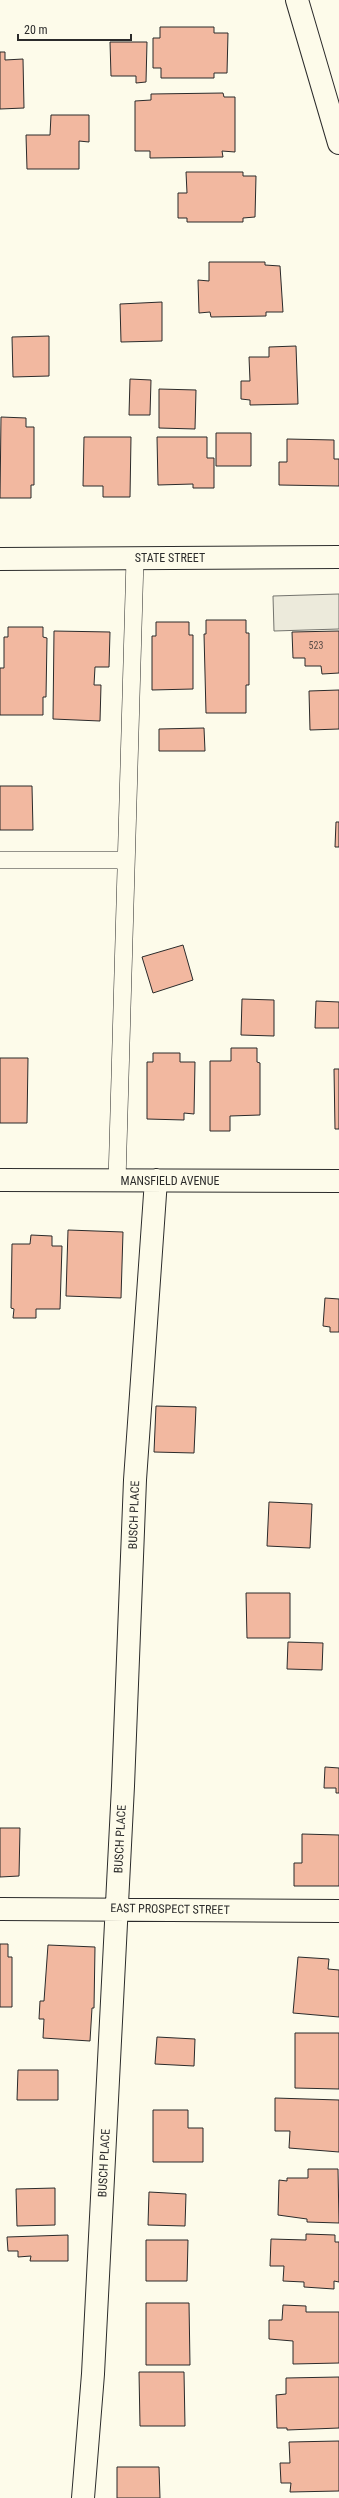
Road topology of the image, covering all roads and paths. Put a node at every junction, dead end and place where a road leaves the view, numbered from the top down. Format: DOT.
graph roads {
  1 [pos="297,0"];
  2 [pos="339,143"];
  3 [pos="339,557"];
  4 [pos="0,559"];
  5 [pos="135,559"];
  6 [pos="0,860"];
  7 [pos="126,860"];
  8 [pos="0,1180"];
  9 [pos="156,1180"];
  10 [pos="117,1181"];
  11 [pos="339,1181"];
  12 [pos="116,1908"];
  13 [pos="0,1909"];
  14 [pos="339,1911"];
  15 [pos="83,2498"];
  1 -- 2 [label="main road"];
  3 -- 5 [label="main road, STATE STREET"];
  4 -- 5 [label="main road, STATE STREET"];
  5 -- 7 [label="lane"];
  6 -- 7 [label="lane"];
  7 -- 10 [label="lane"];
  8 -- 10 [label="main road, MANSFIELD AVENUE"];
  9 -- 10 [label="main road, MANSFIELD AVENUE"];
  9 -- 11 [label="main road, MANSFIELD AVENUE"];
  9 -- 12 [label="main road, BUSCH PLACE"];
  12 -- 13 [label="main road, EAST PROSPECT STREET"];
  12 -- 14 [label="main road, EAST PROSPECT STREET"];
  12 -- 15 [label="main road, BUSCH PLACE"];
}
